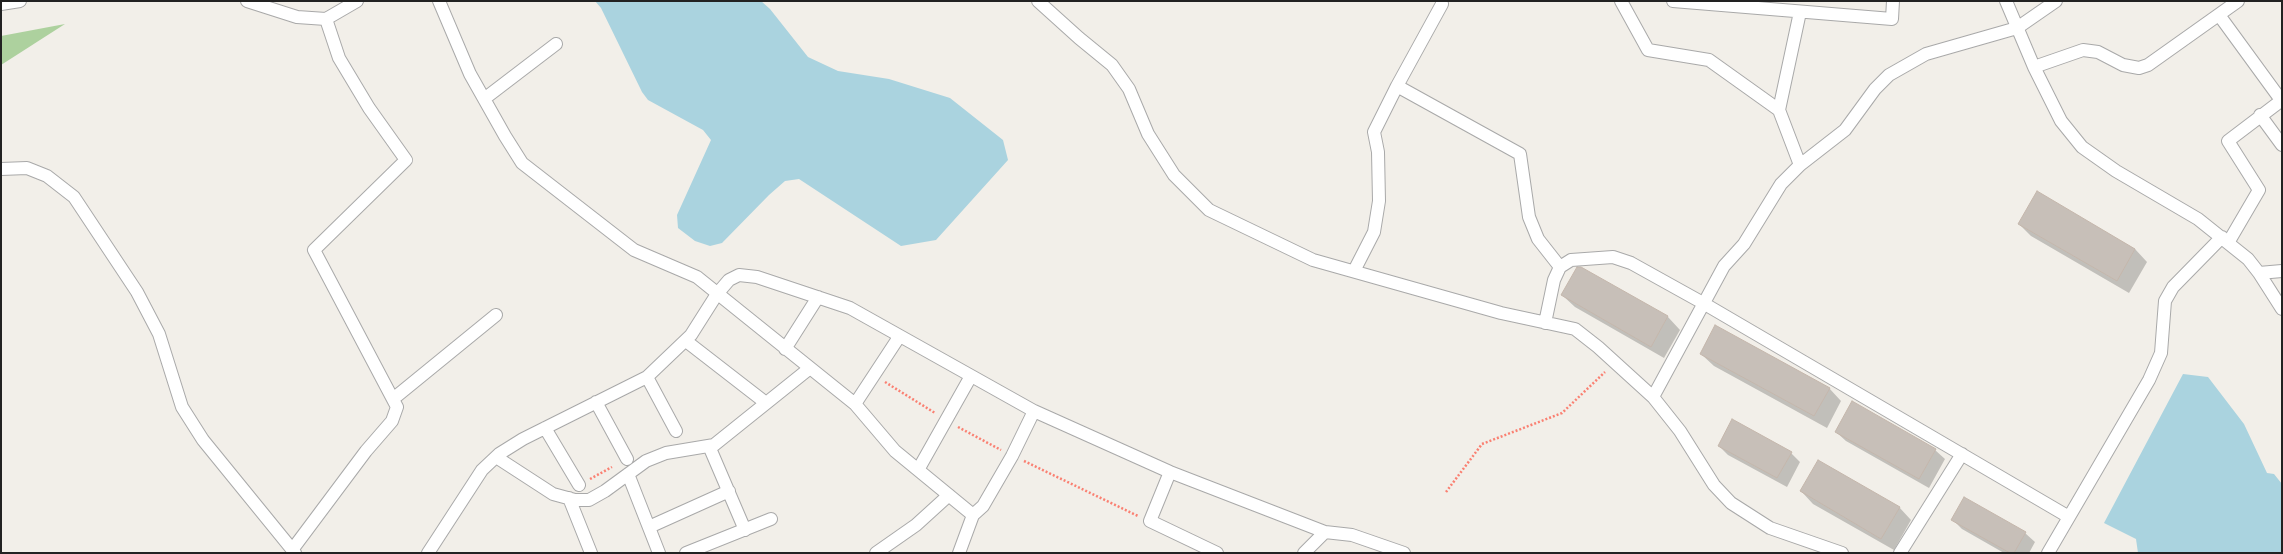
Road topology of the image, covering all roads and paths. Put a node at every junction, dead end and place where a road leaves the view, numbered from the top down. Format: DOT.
graph roads {
  1 [pos="20,1"];
  2 [pos="246,1"];
  3 [pos="357,1"];
  4 [pos="440,1"];
  5 [pos="1038,1"];
  6 [pos="1621,1"];
  7 [pos="1673,1"];
  8 [pos="1893,1"];
  9 [pos="2006,1"];
  10 [pos="2056,1"];
  11 [pos="2238,1"];
  12 [pos="1,4"];
  13 [pos="1442,4"];
  14 [pos="1800,12"];
  15 [pos="2219,15"];
  16 [pos="326,18"];
  17 [pos="2017,28"];
  18 [pos="556,44"];
  19 [pos="2034,67"];
  20 [pos="1397,86"];
  21 [pos="484,99"];
  22 [pos="2281,100"];
  23 [pos="1779,110"];
  24 [pos="2260,115"];
  25 [pos="2282,146"];
  26 [pos="1800,165"];
  27 [pos="1,169"];
  28 [pos="2225,240"];
  29 [pos="1560,268"];
  30 [pos="1354,271"];
  31 [pos="2282,271"];
  32 [pos="2259,273"];
  33 [pos="717,294"];
  34 [pos="818,297"];
  35 [pos="1703,303"];
  36 [pos="2282,309"];
  37 [pos="496,315"];
  38 [pos="1545,323"];
  39 [pos="899,337"];
  40 [pos="686,341"];
  41 [pos="785,349"];
  42 [pos="1615,362"];
  43 [pos="810,368"];
  44 [pos="971,376"];
  45 [pos="647,377"];
  46 [pos="1654,397"];
  47 [pos="393,399"];
  48 [pos="596,402"];
  49 [pos="766,403"];
  50 [pos="856,404"];
  51 [pos="1034,411"];
  52 [pos="545,428"];
  53 [pos="676,431"];
  54 [pos="709,446"];
  55 [pos="1962,454"];
  56 [pos="496,457"];
  57 [pos="627,459"];
  58 [pos="918,470"];
  59 [pos="1170,472"];
  60 [pos="628,474"];
  61 [pos="579,485"];
  62 [pos="729,491"];
  63 [pos="1446,492"];
  64 [pos="949,495"];
  65 [pos="569,498"];
  66 [pos="973,515"];
  67 [pos="2069,517"];
  68 [pos="771,520"];
  69 [pos="648,527"];
  70 [pos="745,530"];
  71 [pos="1325,532"];
  72 [pos="293,551"];
  73 [pos="428,553"];
  74 [pos="590,553"];
  75 [pos="659,553"];
  76 [pos="686,553"];
  77 [pos="876,553"];
  78 [pos="959,553"];
  79 [pos="1217,553"];
  80 [pos="1304,553"];
  81 [pos="1404,553"];
  82 [pos="1842,553"];
  83 [pos="1900,553"];
  84 [pos="2048,553"];
  1 -- 12 [label="street"];
  2 -- 16 [label="street"];
  3 -- 16 [label="street"];
  4 -- 21 [label="street"];
  5 -- 30 [label="street"];
  6 -- 23 [label="street"];
  7 -- 14 [label="street"];
  8 -- 14 [label="street"];
  9 -- 17 [label="street"];
  10 -- 17 [label="street"];
  11 -- 15 [label="street"];
  13 -- 20 [label="street"];
  14 -- 23 [label="street"];
  15 -- 19 [label="street"];
  15 -- 22 [label="street"];
  16 -- 47 [label="street"];
  17 -- 19 [label="street"];
  17 -- 26 [label="street"];
  18 -- 21 [label="street"];
  19 -- 28 [label="street"];
  20 -- 29 [label="street"];
  20 -- 30 [label="street"];
  21 -- 33 [label="street"];
  22 -- 24 [label="street"];
  23 -- 26 [label="street"];
  24 -- 25 [label="street"];
  24 -- 28 [label="street"];
  26 -- 35 [label="street"];
  27 -- 72 [label="street"];
  28 -- 32 [label="street"];
  28 -- 67 [label="street"];
  29 -- 35 [label="street"];
  29 -- 38 [label="street"];
  30 -- 38 [label="street"];
  31 -- 32 [label="street"];
  32 -- 36 [label="street"];
  33 -- 34 [label="street"];
  33 -- 40 [label="street"];
  33 -- 41 [label="street"];
  34 -- 39 [label="street"];
  34 -- 41 [label="street"];
  35 -- 46 [label="street"];
  35 -- 55 [label="street"];
  37 -- 47 [label="street"];
  38 -- 42 [label="street"];
  39 -- 44 [label="street"];
  39 -- 50 [label="street"];
  40 -- 45 [label="street"];
  40 -- 49 [label="street"];
  41 -- 43 [label="street"];
  42 -- 46 [label="street"];
  42 -- 63 [label="path"];
  43 -- 49 [label="street"];
  43 -- 50 [label="street"];
  44 -- 51 [label="street"];
  44 -- 58 [label="street"];
  45 -- 48 [label="street"];
  45 -- 53 [label="street"];
  46 -- 82 [label="street"];
  47 -- 72 [label="street"];
  48 -- 52 [label="street"];
  48 -- 57 [label="street"];
  49 -- 54 [label="street"];
  50 -- 58 [label="street"];
  51 -- 59 [label="street"];
  51 -- 66 [label="street"];
  52 -- 56 [label="street"];
  52 -- 61 [label="street"];
  54 -- 60 [label="street"];
  54 -- 62 [label="street"];
  55 -- 67 [label="street"];
  55 -- 83 [label="street"];
  56 -- 65 [label="street"];
  56 -- 73 [label="street"];
  58 -- 64 [label="street"];
  59 -- 71 [label="street"];
  59 -- 79 [label="street"];
  60 -- 65 [label="street"];
  60 -- 69 [label="street"];
  62 -- 69 [label="street"];
  62 -- 70 [label="street"];
  64 -- 66 [label="street"];
  64 -- 77 [label="street"];
  65 -- 74 [label="street"];
  66 -- 78 [label="street"];
  67 -- 84 [label="street"];
  68 -- 70 [label="street"];
  69 -- 75 [label="street"];
  70 -- 76 [label="street"];
  71 -- 80 [label="street"];
  71 -- 81 [label="street"];
}
